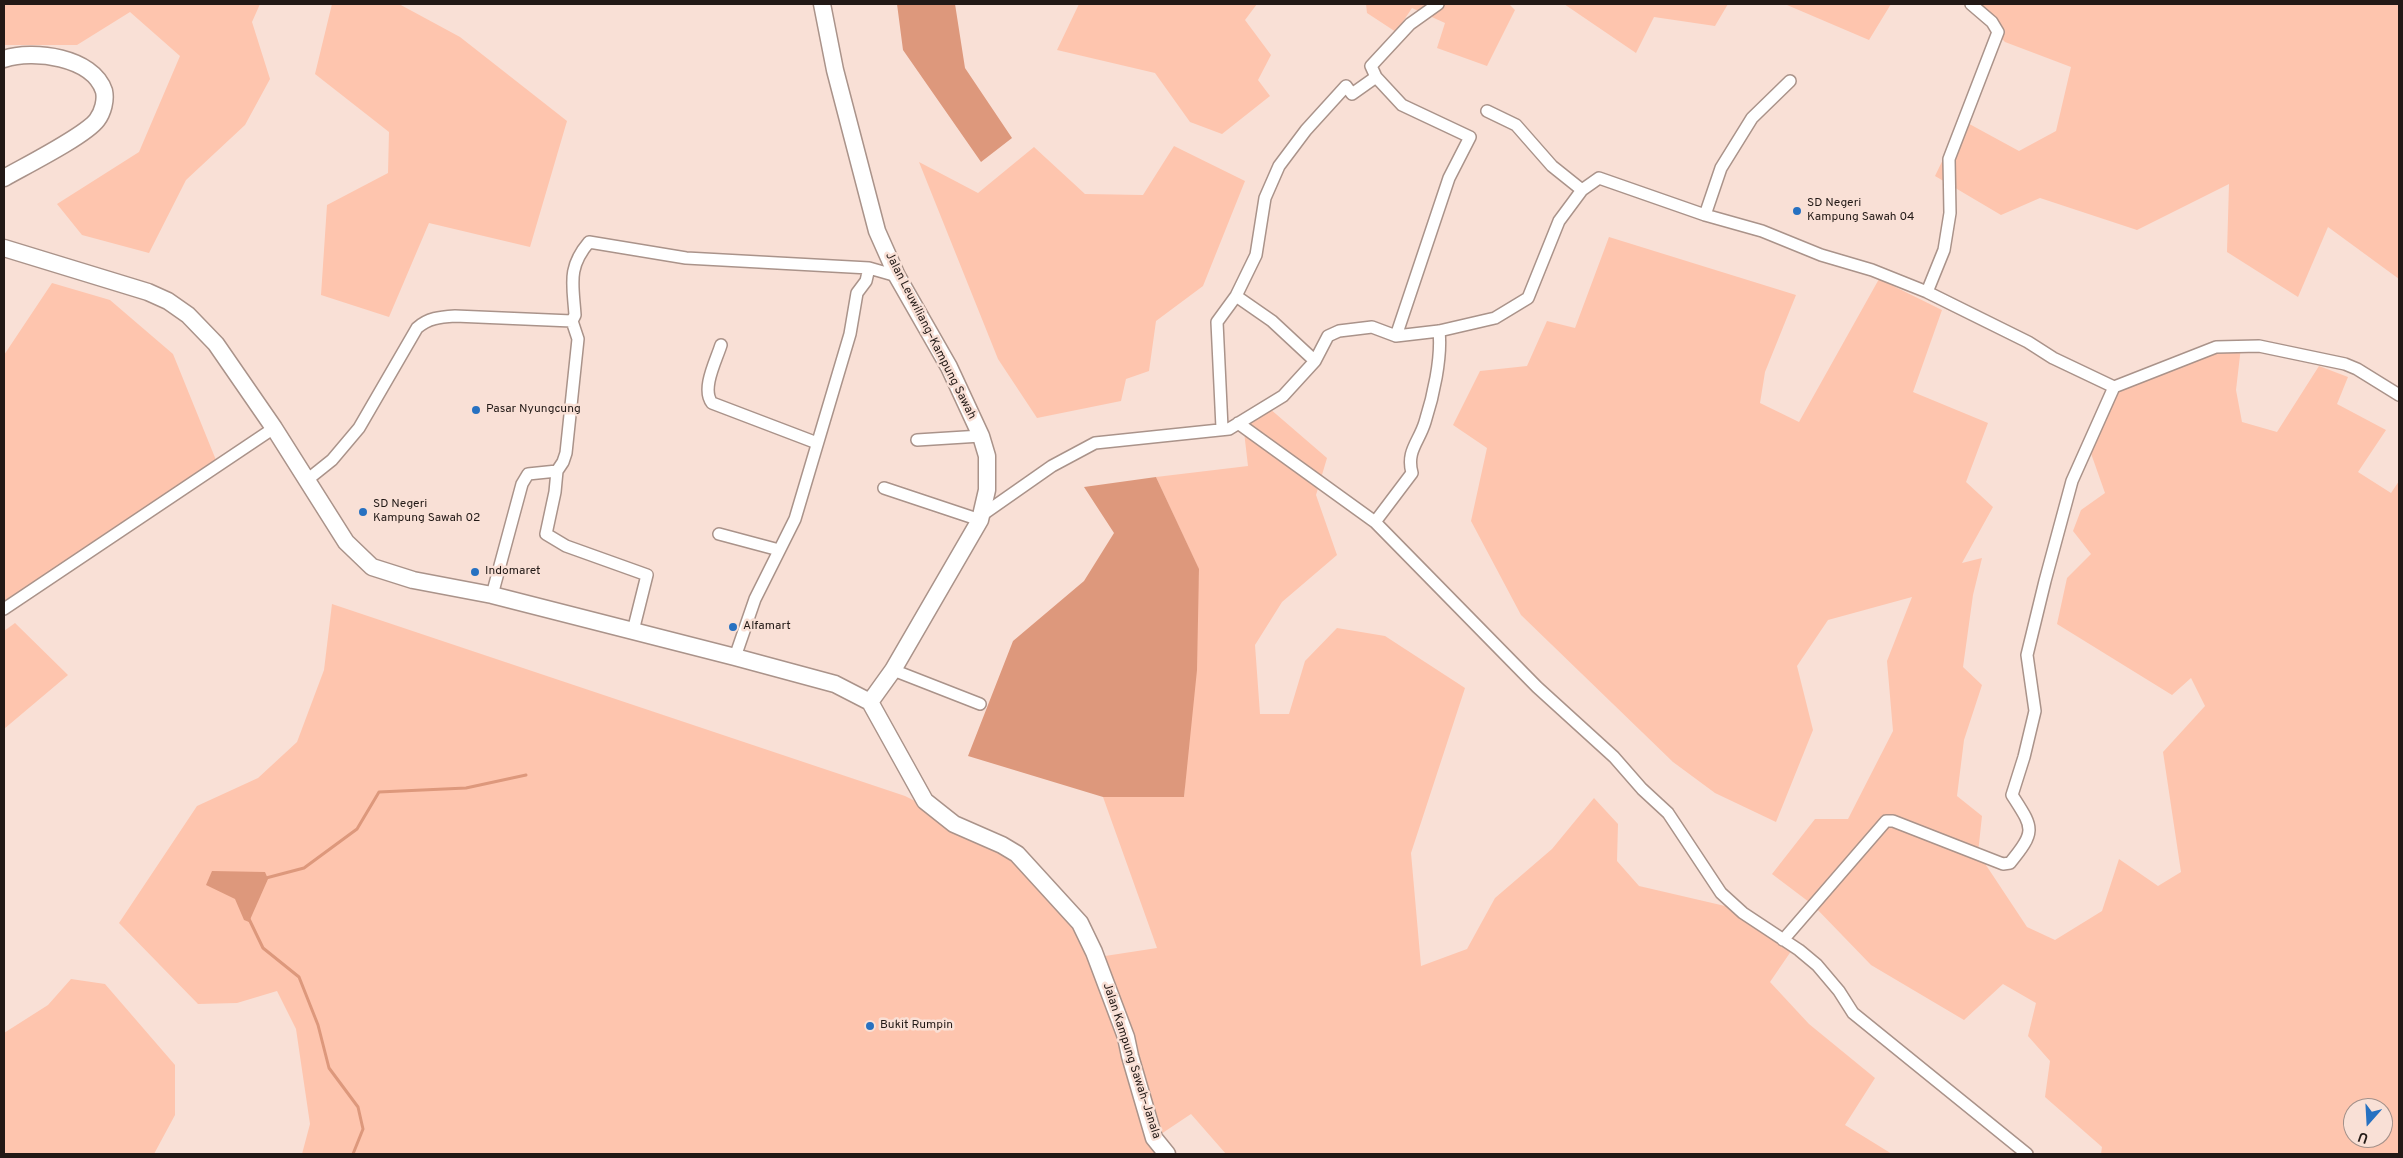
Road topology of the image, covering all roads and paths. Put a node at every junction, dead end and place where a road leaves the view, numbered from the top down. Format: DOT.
graph roads {
  1 [pos="822,4"];
  2 [pos="1438,4"];
  3 [pos="1972,4"];
  4 [pos="4,59"];
  5 [pos="1376,76"];
  6 [pos="1790,81"];
  7 [pos="1487,111"];
  8 [pos="4,178"];
  9 [pos="1582,190"];
  10 [pos="1706,215"];
  11 [pos="4,248"];
  12 [pos="869,268"];
  13 [pos="897,276"];
  14 [pos="1927,292"];
  15 [pos="1236,296"];
  16 [pos="572,322"];
  17 [pos="1439,332"];
  18 [pos="1396,336"];
  19 [pos="721,345"];
  20 [pos="1315,361"];
  21 [pos="2114,387"];
  22 [pos="2399,395"];
  23 [pos="1238,423"];
  24 [pos="274,428"];
  25 [pos="1222,428"];
  26 [pos="981,436"];
  27 [pos="917,440"];
  28 [pos="817,443"];
  29 [pos="556,471"];
  30 [pos="307,480"];
  31 [pos="884,488"];
  32 [pos="981,518"];
  33 [pos="1375,522"];
  34 [pos="718,534"];
  35 [pos="779,550"];
  36 [pos="492,594"];
  37 [pos="4,609"];
  38 [pos="633,631"];
  39 [pos="735,656"];
  40 [pos="893,670"];
  41 [pos="870,702"];
  42 [pos="980,704"];
  43 [pos="1783,940"];
  44 [pos="1167,1154"];
  45 [pos="2027,1154"];
  1 -- 13 [label="main road, Jalan Leuwiliang–Kampung Sawah"];
  2 -- 5 [label="street"];
  3 -- 14 [label="street"];
  4 -- 8 [label="main road"];
  5 -- 15 [label="street"];
  5 -- 18 [label="street"];
  6 -- 10 [label="street"];
  7 -- 9 [label="street"];
  9 -- 10 [label="street"];
  9 -- 17 [label="street"];
  10 -- 14 [label="street"];
  11 -- 24 [label="main road"];
  12 -- 13 [label="street"];
  12 -- 16 [label="street"];
  12 -- 28 [label="street"];
  13 -- 26 [label="main road, Jalan Leuwiliang–Kampung Sawah"];
  14 -- 21 [label="street"];
  15 -- 20 [label="street"];
  15 -- 25 [label="street"];
  16 -- 29 [label="street"];
  16 -- 30 [label="street"];
  17 -- 18 [label="street"];
  17 -- 33 [label="street"];
  18 -- 20 [label="street"];
  19 -- 28 [label="street"];
  20 -- 23 [label="street"];
  21 -- 22 [label="street"];
  21 -- 43 [label="street"];
  23 -- 25 [label="street"];
  23 -- 33 [label="street"];
  24 -- 30 [label="main road"];
  24 -- 37 [label="street"];
  25 -- 32 [label="street"];
  26 -- 27 [label="street"];
  26 -- 32 [label="main road, Jalan Leuwiliang–Kampung Sawah"];
  28 -- 35 [label="street"];
  29 -- 36 [label="street"];
  29 -- 38 [label="street"];
  30 -- 36 [label="main road"];
  31 -- 32 [label="street"];
  32 -- 40 [label="main road, Jalan Leuwiliang–Kampung Sawah"];
  33 -- 43 [label="street"];
  34 -- 35 [label="street"];
  35 -- 39 [label="street"];
  36 -- 38 [label="main road"];
  38 -- 39 [label="main road"];
  39 -- 41 [label="main road"];
  40 -- 41 [label="main road, Jalan Leuwiliang–Kampung Sawah"];
  40 -- 42 [label="street"];
  41 -- 44 [label="main road, Jalan Kampung Sawah–Janala"];
  43 -- 45 [label="street"];
}
